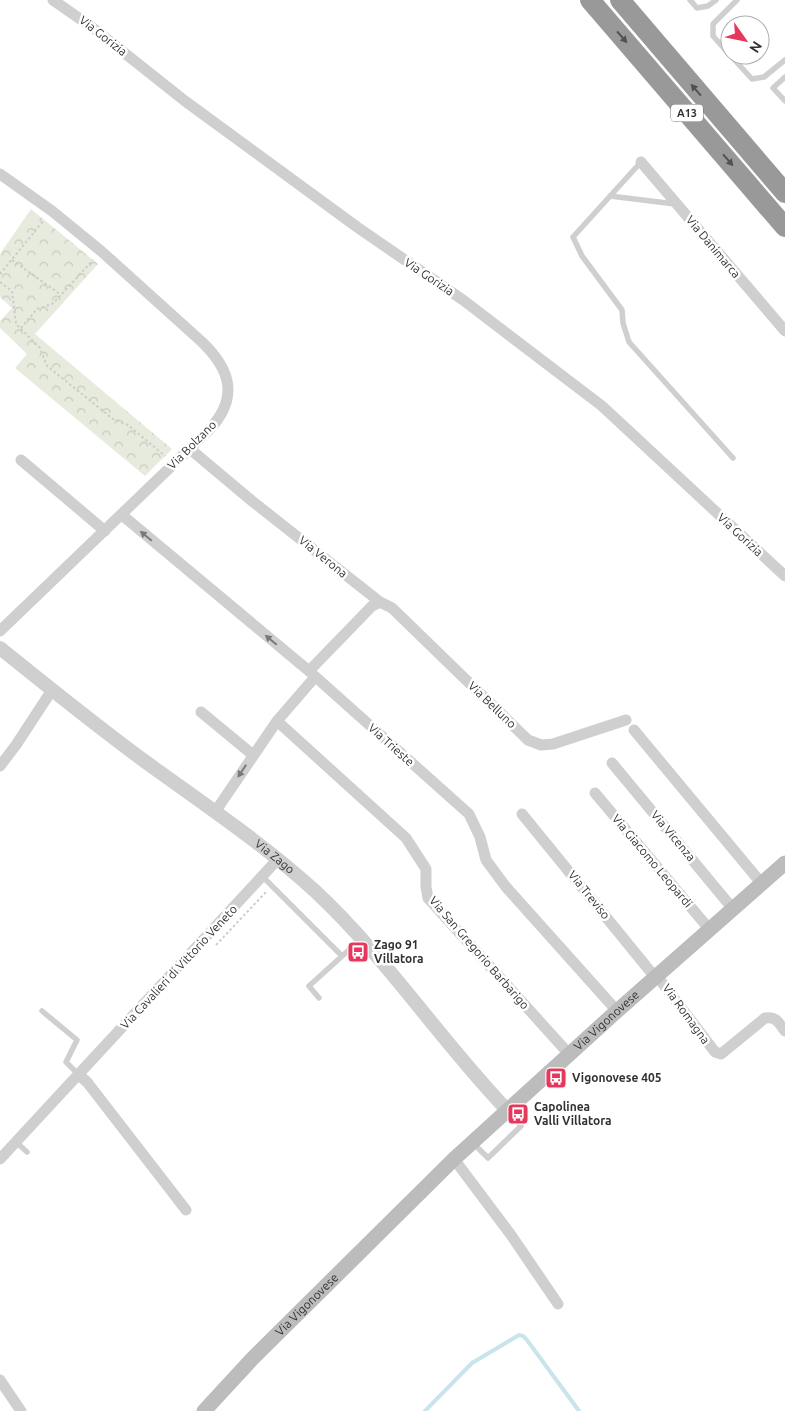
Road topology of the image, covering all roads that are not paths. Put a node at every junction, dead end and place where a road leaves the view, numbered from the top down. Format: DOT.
graph roads {
  1 [pos="54,0"];
  2 [pos="590,0"];
  3 [pos="620,0"];
  4 [pos="690,0"];
  5 [pos="716,0"];
  6 [pos="738,0"];
  7 [pos="722,15"];
  8 [pos="720,17"];
  9 [pos="720,44"];
  10 [pos="785,60"];
  11 [pos="739,65"];
  12 [pos="785,77"];
  13 [pos="785,101"];
  14 [pos="641,162"];
  15 [pos="0,174"];
  16 [pos="785,193"];
  17 [pos="610,196"];
  18 [pos="677,204"];
  19 [pos="785,227"];
  20 [pos="785,332"];
  21 [pos="190,449"];
  22 [pos="734,458"];
  23 [pos="21,460"];
  24 [pos="122,515"];
  25 [pos="104,531"];
  26 [pos="785,576"];
  27 [pos="380,602"];
  28 [pos="0,632"];
  29 [pos="0,648"];
  30 [pos="312,674"];
  31 [pos="52,690"];
  32 [pos="201,712"];
  33 [pos="626,720"];
  34 [pos="277,721"];
  35 [pos="634,730"];
  36 [pos="253,756"];
  37 [pos="612,763"];
  38 [pos="0,766"];
  39 [pos="595,793"];
  40 [pos="215,812"];
  41 [pos="522,814"];
  42 [pos="278,859"];
  43 [pos="785,864"];
  44 [pos="263,877"];
  45 [pos="762,884"];
  46 [pos="733,909"];
  47 [pos="710,930"];
  48 [pos="361,939"];
  49 [pos="342,956"];
  50 [pos="657,976"];
  51 [pos="319,998"];
  52 [pos="42,1011"];
  53 [pos="617,1011"];
  54 [pos="785,1031"];
  55 [pos="569,1054"];
  56 [pos="79,1075"];
  57 [pos="507,1110"];
  58 [pos="16,1142"];
  59 [pos="472,1142"];
  60 [pos="27,1152"];
  61 [pos="0,1159"];
  62 [pos="454,1159"];
  63 [pos="186,1210"];
  64 [pos="558,1304"];
  65 [pos="0,1380"];
  66 [pos="21,1411"];
  67 [pos="204,1411"];
  1 -- 26 [label="street, Via Gorizia"];
  2 -- 19 [label="highway, A13, one-way"];
  16 -- 3 [label="highway, A13, one-way"];
  4 -- 5 [label="lane"];
  6 -- 7 [label="lane"];
  8 -- 9 [label="lane"];
  10 -- 11 [label="lane"];
  12 -- 13 [label="lane"];
  14 -- 17 [label="lane"];
  14 -- 18 [label="street, Via Danimarca"];
  15 -- 21 [label="street, Via Bolzano"];
  17 -- 18 [label="lane"];
  17 -- 22 [label="lane"];
  18 -- 20 [label="street, Via Danimarca"];
  21 -- 24 [label="street, Via Bolzano"];
  21 -- 27 [label="street, Via Verona"];
  23 -- 25 [label="street"];
  24 -- 25 [label="street, Via Bolzano"];
  30 -- 24 [label="street, Via Trieste, one-way"];
  25 -- 28 [label="street, Via Bolzano"];
  27 -- 30 [label="street"];
  27 -- 33 [label="street, Via Belluno"];
  29 -- 31 [label="street, Via Zago"];
  30 -- 34 [label="street"];
  30 -- 53 [label="street, Via Trieste"];
  31 -- 38 [label="street"];
  31 -- 40 [label="street, Via Zago"];
  32 -- 36 [label="street"];
  34 -- 36 [label="street"];
  34 -- 55 [label="street, Via San Gregorio Barbarigo"];
  35 -- 45 [label="street"];
  36 -- 40 [label="street, one-way"];
  37 -- 46 [label="street, Via Vicenza"];
  39 -- 47 [label="street, Via Giacomo Leopardi"];
  40 -- 42 [label="street, Via Zago"];
  41 -- 50 [label="street, Via Treviso"];
  42 -- 44 [label="street, Via Cavalieri di Vittorio Veneto"];
  42 -- 48 [label="street, Via Zago"];
  43 -- 45 [label="main road, Via Vigonovese"];
  44 -- 49 [label="lane"];
  44 -- 56 [label="street, Via Cavalieri di Vittorio Veneto"];
  45 -- 46 [label="main road, Via Vigonovese"];
  46 -- 47 [label="main road, Via Vigonovese"];
  47 -- 50 [label="main road, Via Vigonovese"];
  48 -- 49 [label="lane"];
  48 -- 57 [label="street, Via Zago"];
  49 -- 51 [label="lane"];
  50 -- 53 [label="main road, Via Vigonovese"];
  50 -- 54 [label="street, Via Romagna"];
  52 -- 56 [label="lane"];
  53 -- 55 [label="main road, Via Vigonovese"];
  55 -- 57 [label="main road, Via Vigonovese"];
  56 -- 58 [label="street, Via Cavalieri di Vittorio Veneto"];
  56 -- 63 [label="street"];
  57 -- 59 [label="main road, Via Vigonovese"];
  57 -- 59 [label="lane"];
  58 -- 60 [label="lane"];
  58 -- 61 [label="street, Via Cavalieri di Vittorio Veneto"];
  59 -- 62 [label="main road, Via Vigonovese"];
  62 -- 64 [label="street"];
  62 -- 67 [label="main road, Via Vigonovese"];
  65 -- 66 [label="street"];
}
